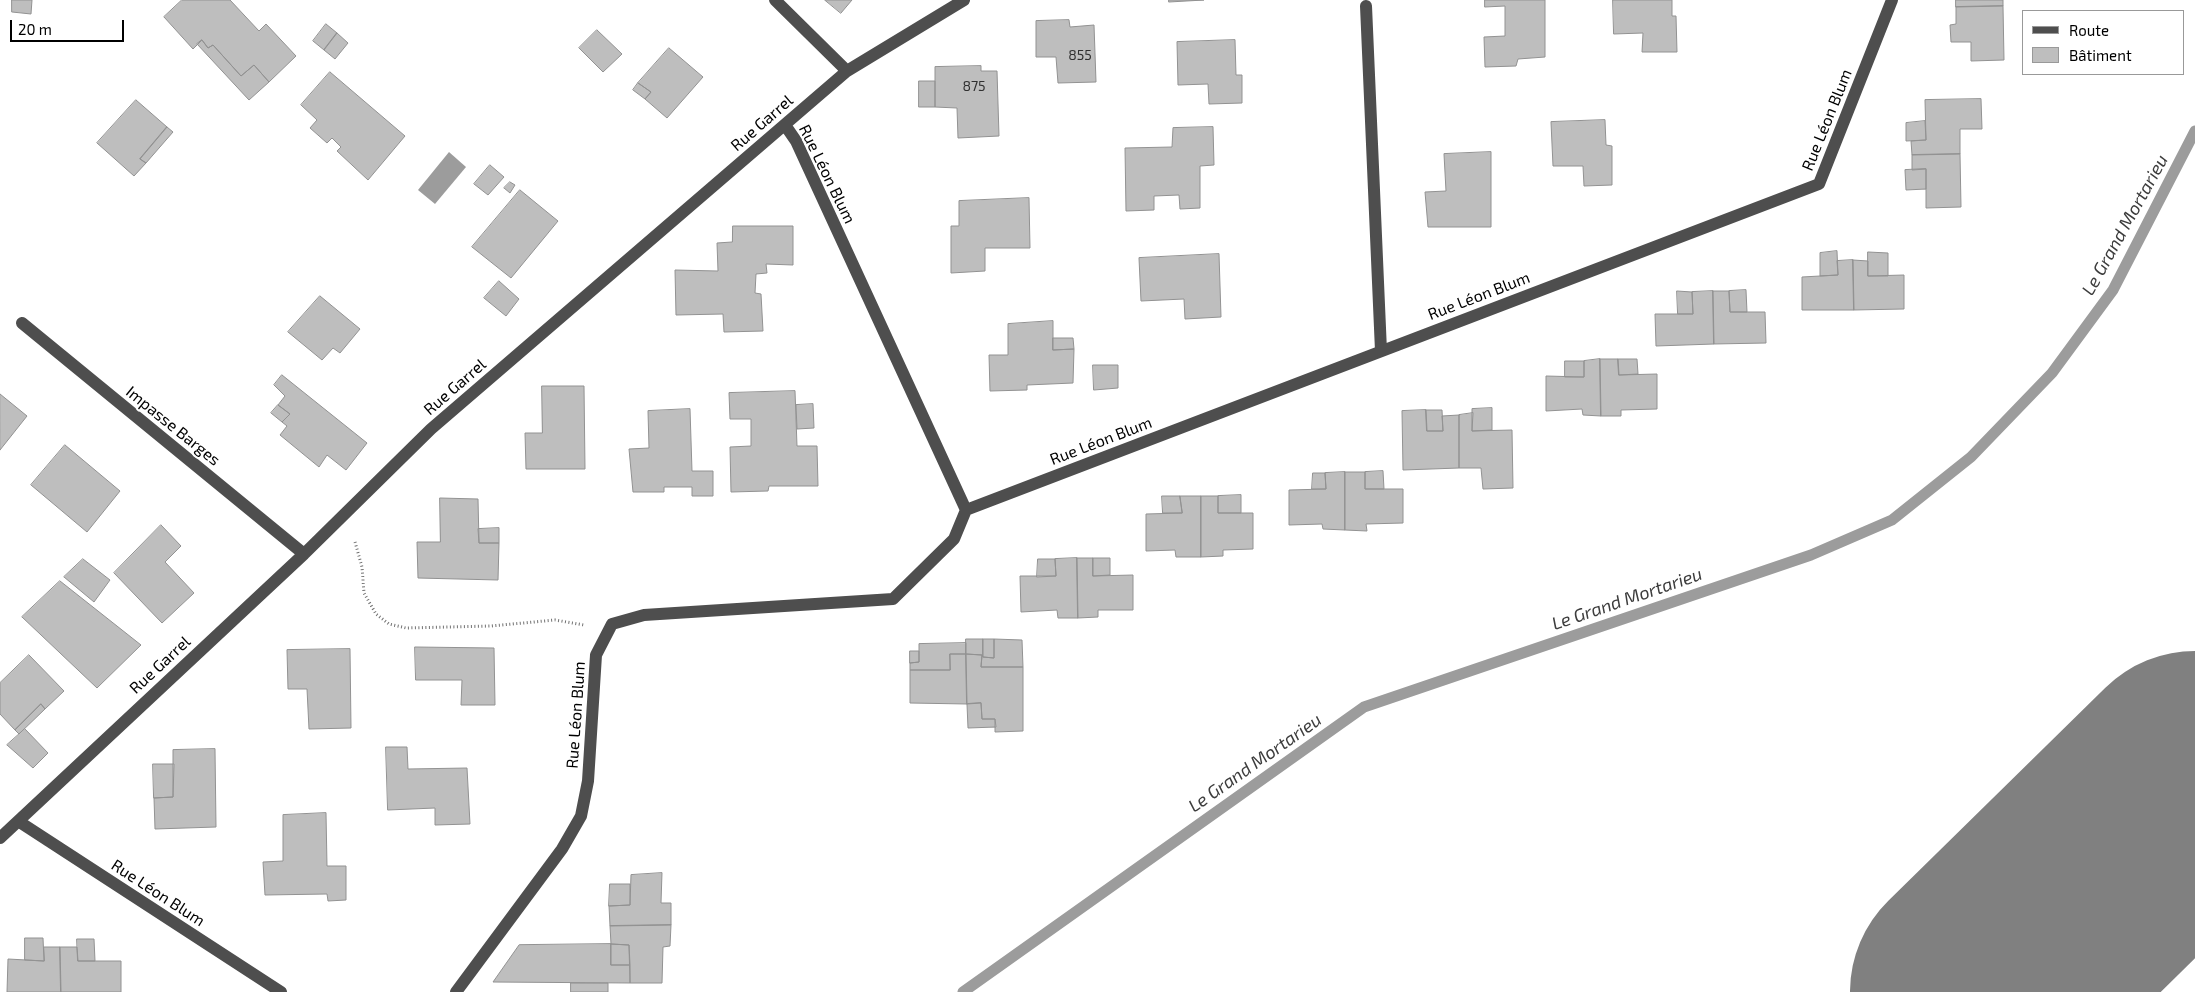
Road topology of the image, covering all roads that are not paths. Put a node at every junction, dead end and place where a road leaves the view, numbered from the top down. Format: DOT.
graph roads {
  1 [pos="775,0"];
  2 [pos="964,0"];
  3 [pos="1892,0"];
  4 [pos="1366,6"];
  5 [pos="846,71"];
  6 [pos="785,125"];
  7 [pos="22,323"];
  8 [pos="1381,351"];
  9 [pos="966,510"];
  10 [pos="304,554"];
  11 [pos="18,821"];
  12 [pos="0,838"];
  13 [pos="281,992"];
  14 [pos="456,992"];
  1 -- 5 [label="street"];
  2 -- 5 [label="street, Rue Garrel"];
  3 -- 8 [label="street, Rue Léon Blum"];
  4 -- 8 [label="street"];
  5 -- 6 [label="street, Rue Garrel"];
  6 -- 9 [label="street, Rue Léon Blum"];
  6 -- 10 [label="street, Rue Garrel"];
  7 -- 10 [label="street, Impasse Barges"];
  8 -- 9 [label="street, Rue Léon Blum"];
  9 -- 14 [label="street, Rue Léon Blum"];
  10 -- 11 [label="street, Rue Garrel"];
  11 -- 12 [label="street, Rue Garrel"];
  11 -- 13 [label="street, Rue Léon Blum"];
}
